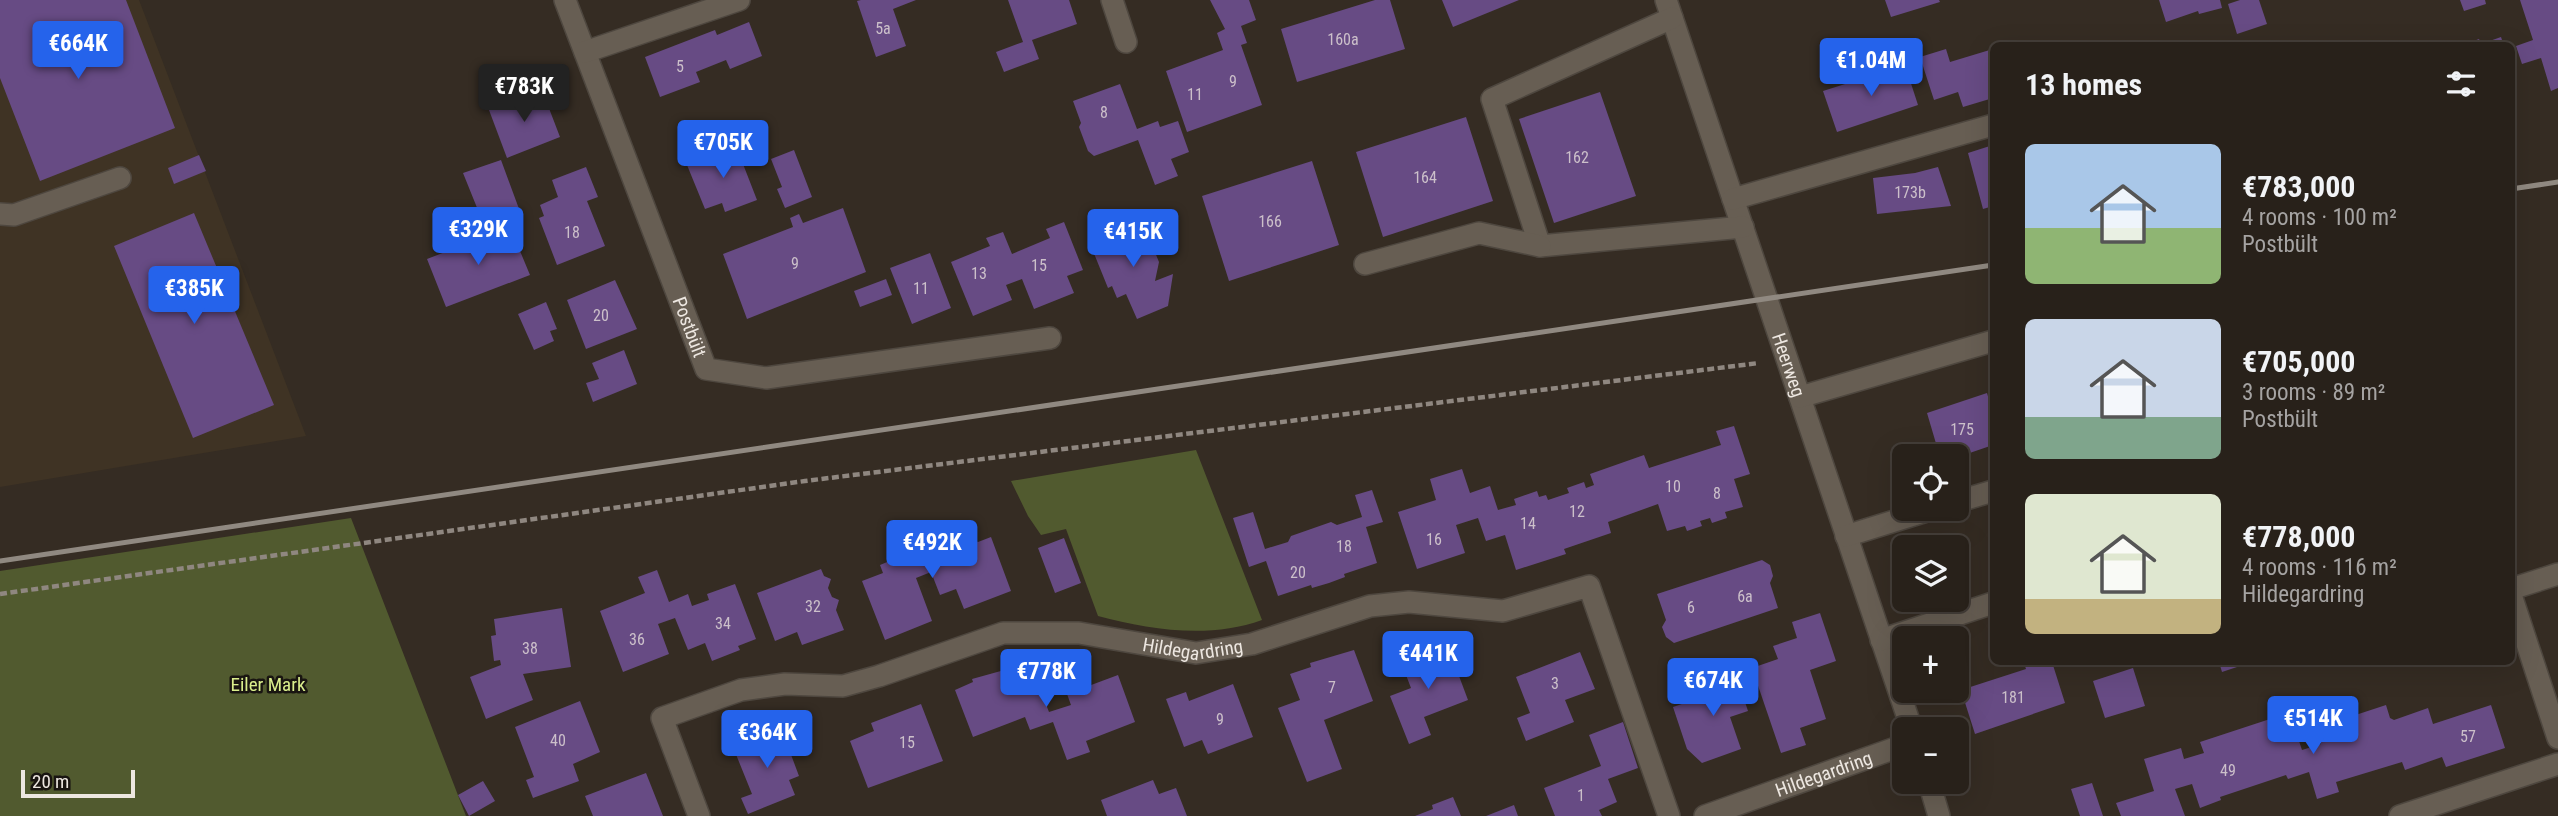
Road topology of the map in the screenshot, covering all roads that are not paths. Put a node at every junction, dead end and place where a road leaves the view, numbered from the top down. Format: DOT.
graph roads {
  1 [pos="565,0"];
  2 [pos="739,0"];
  3 [pos="1112,0"];
  4 [pos="1669,9"];
  5 [pos="1126,42"];
  6 [pos="585,52"];
  7 [pos="1990,126"];
  8 [pos="120,178"];
  9 [pos="1734,200"];
  10 [pos="0,214"];
  11 [pos="1743,227"];
  12 [pos="1540,246"];
  13 [pos="1365,264"];
  14 [pos="1050,338"];
  15 [pos="1990,342"];
  16 [pos="1800,397"];
  17 [pos="1990,492"];
  18 [pos="1969,498"];
  19 [pos="1894,521"];
  20 [pos="1846,536"];
  21 [pos="2558,573"];
  22 [pos="2515,588"];
  23 [pos="1990,604"];
  24 [pos="2515,607"];
  25 [pos="1881,639"];
  26 [pos="1908,717"];
  27 [pos="2558,738"];
  28 [pos="1892,749"];
  29 [pos="2558,764"];
  30 [pos="1932,794"];
  31 [pos="699,816"];
  32 [pos="1669,816"];
  33 [pos="1705,816"];
  34 [pos="1939,816"];
  35 [pos="2400,816"];
  1 -- 6 [label="street, Postbült"];
  2 -- 6 [label="street"];
  3 -- 5 [label="street"];
  4 -- 9 [label="street, Heerweg"];
  4 -- 12 [label="street"];
  6 -- 14 [label="street, Postbült"];
  7 -- 9 [label="street"];
  8 -- 10 [label="street"];
  9 -- 11 [label="street, Heerweg"];
  11 -- 12 [label="street"];
  11 -- 16 [label="street, Heerweg"];
  12 -- 13 [label="street"];
  15 -- 16 [label="street"];
  16 -- 20 [label="street, Heerweg"];
  17 -- 18 [label="street"];
  19 -- 20 [label="street"];
  20 -- 25 [label="street, Heerweg"];
  21 -- 22 [label="street"];
  23 -- 25 [label="street"];
  24 -- 27 [label="street"];
  25 -- 26 [label="street, Heerweg"];
  28 -- 33 [label="street, Hildegardring"];
  29 -- 35 [label="street"];
  30 -- 34 [label="street"];
  31 -- 32 [label="street, Hildegardring"];
}
